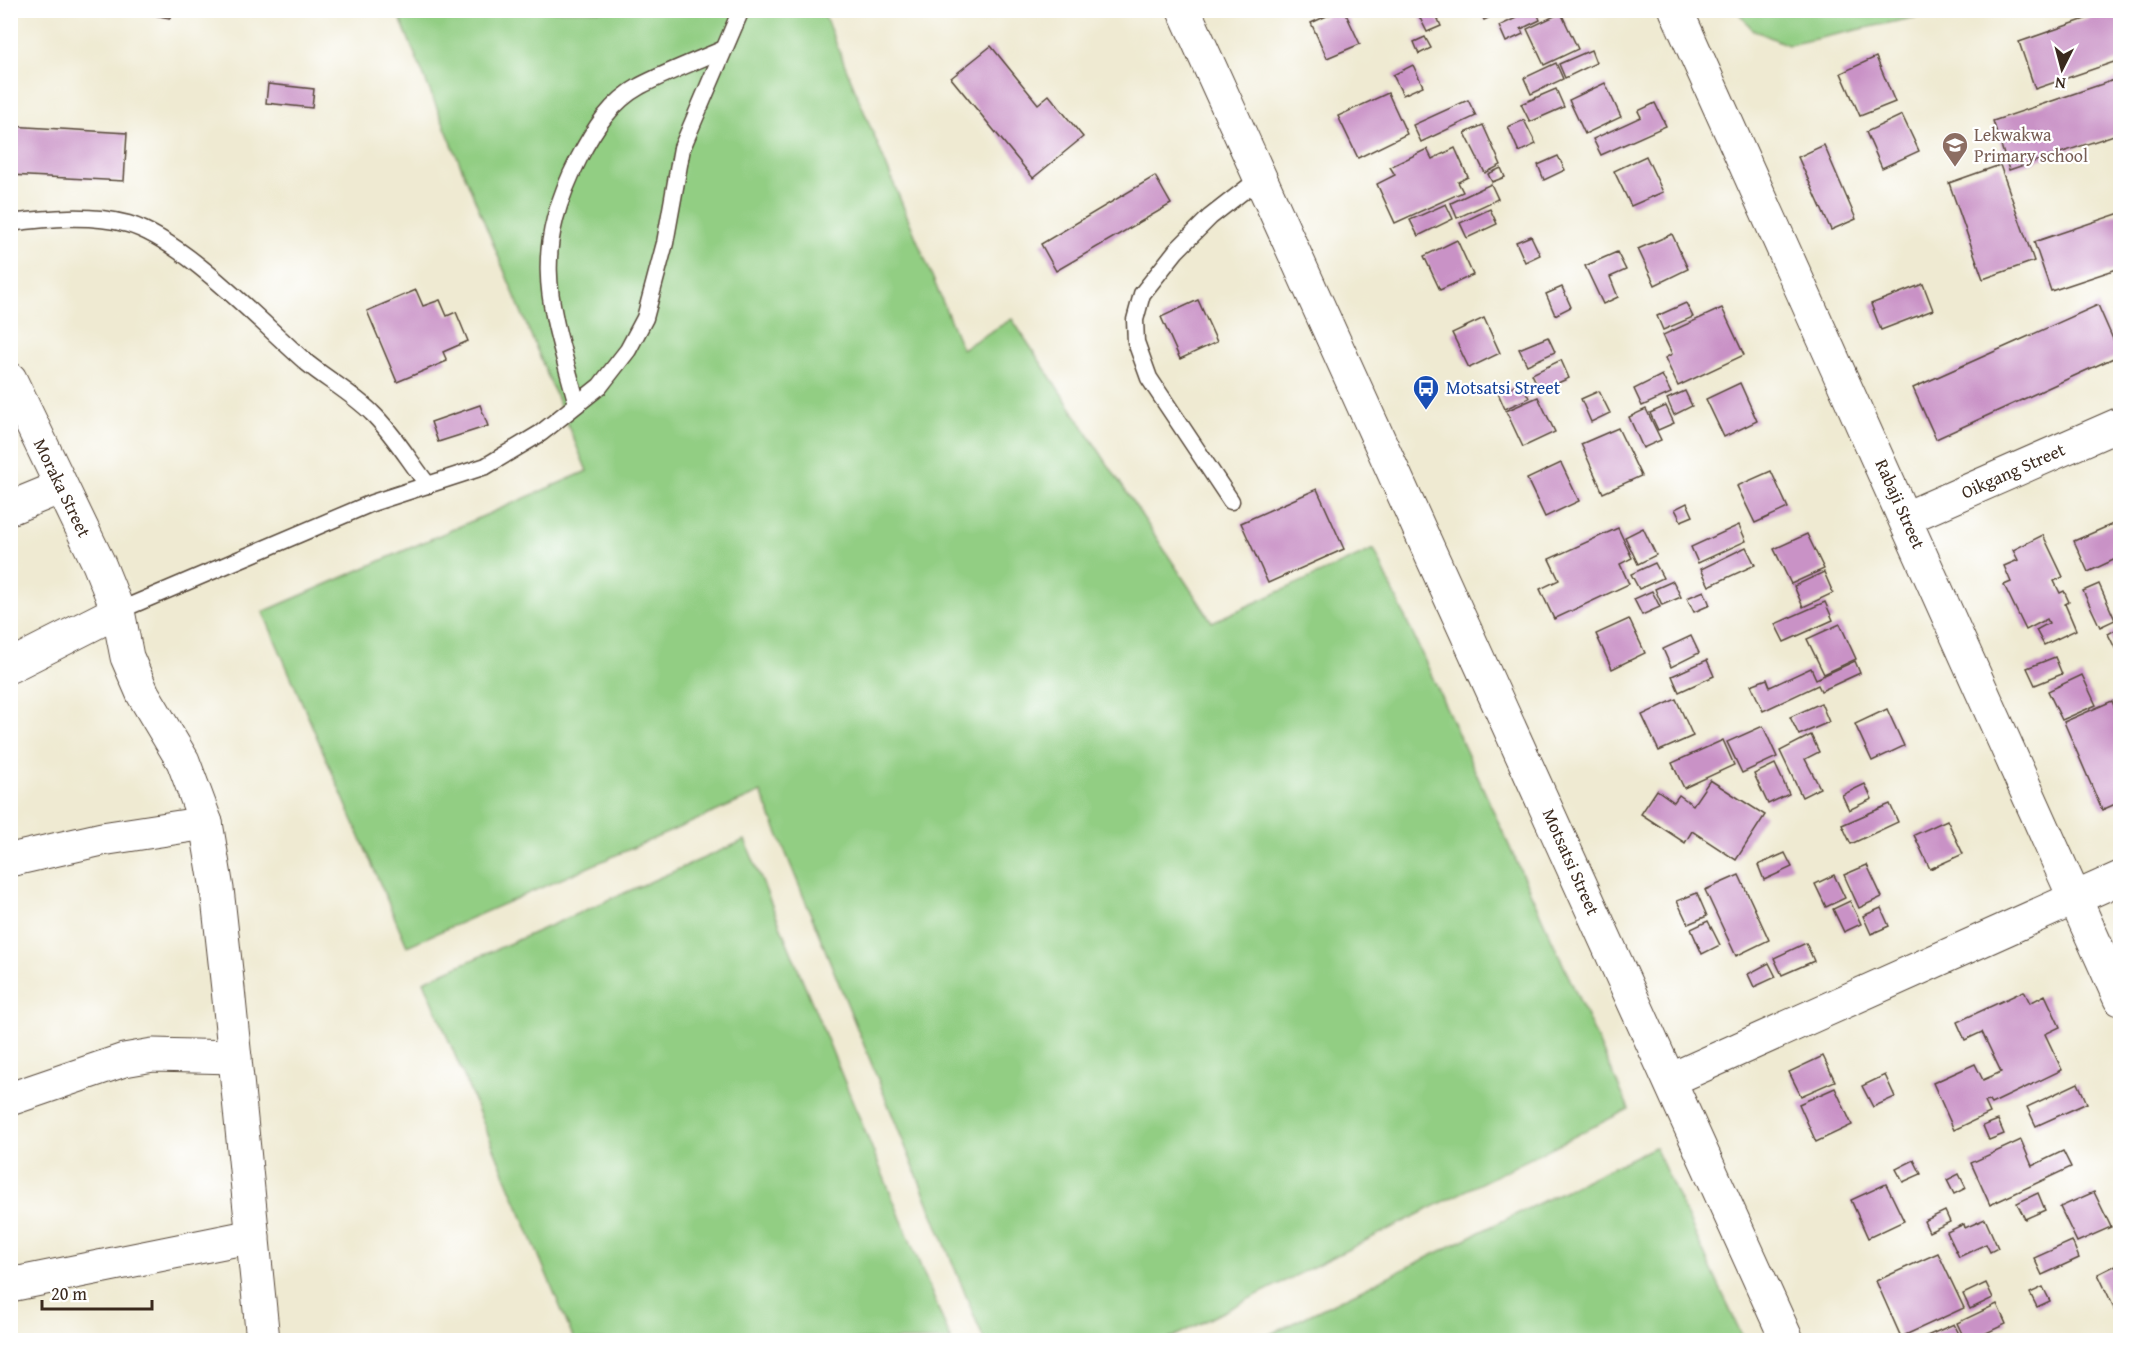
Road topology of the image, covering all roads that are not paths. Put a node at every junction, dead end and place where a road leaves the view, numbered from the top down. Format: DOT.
graph roads {
  1 [pos="741,10"];
  2 [pos="1184,10"];
  3 [pos="1676,10"];
  4 [pos="724,49"];
  5 [pos="1260,178"];
  6 [pos="10,223"];
  7 [pos="10,380"];
  8 [pos="577,404"];
  9 [pos="2121,424"];
  10 [pos="428,485"];
  11 [pos="61,487"];
  12 [pos="1231,501"];
  13 [pos="10,508"];
  14 [pos="1906,518"];
  15 [pos="118,611"];
  16 [pos="10,666"];
  17 [pos="206,823"];
  18 [pos="10,860"];
  19 [pos="2121,878"];
  20 [pos="2075,898"];
  21 [pos="2121,999"];
  22 [pos="235,1057"];
  23 [pos="1670,1080"];
  24 [pos="10,1099"];
  25 [pos="253,1236"];
  26 [pos="10,1284"];
  27 [pos="263,1341"];
  28 [pos="1787,1341"];
  1 -- 4 [label="lane"];
  2 -- 5 [label="street, Motsatsi Street"];
  3 -- 14 [label="street, Rabaji Street"];
  4 -- 8 [label="lane"];
  4 -- 8 [label="lane"];
  5 -- 12 [label="lane"];
  5 -- 23 [label="street, Motsatsi Street"];
  6 -- 10 [label="lane"];
  7 -- 11 [label="street, Moraka Street"];
  8 -- 10 [label="lane"];
  9 -- 14 [label="street, Oikgang Street"];
  10 -- 15 [label="lane"];
  11 -- 13 [label="street"];
  11 -- 15 [label="street, Moraka Street"];
  14 -- 20 [label="street, Rabaji Street"];
  15 -- 16 [label="street"];
  15 -- 17 [label="street, Moraka Street"];
  17 -- 18 [label="street"];
  17 -- 22 [label="street, Moraka Street"];
  19 -- 20 [label="street"];
  20 -- 21 [label="street, Rabaji Street"];
  20 -- 23 [label="street"];
  22 -- 24 [label="street"];
  22 -- 25 [label="street, Moraka Street"];
  23 -- 28 [label="street, Motsatsi Street"];
  25 -- 26 [label="street"];
  25 -- 27 [label="street, Moraka Street"];
}
